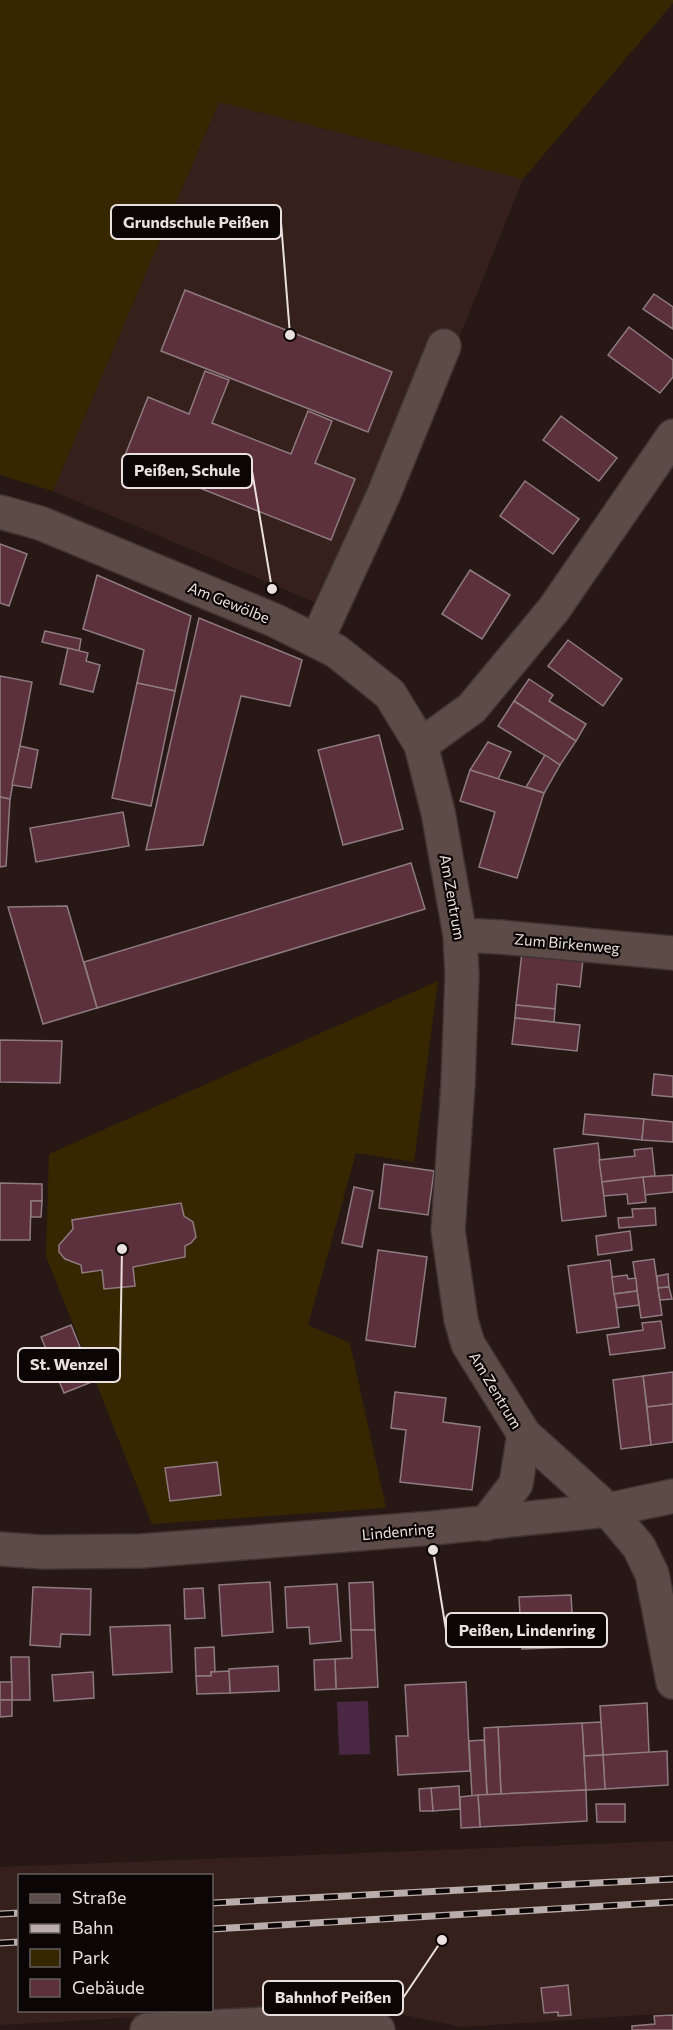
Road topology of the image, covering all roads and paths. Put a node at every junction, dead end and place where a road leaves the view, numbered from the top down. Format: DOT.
graph roads {
  1 [pos="444,346"];
  2 [pos="673,436"];
  3 [pos="0,512"];
  4 [pos="317,640"];
  5 [pos="421,745"];
  6 [pos="460,935"];
  7 [pos="673,953"];
  8 [pos="524,1434"];
  9 [pos="673,1496"];
  10 [pos="608,1510"];
  11 [pos="485,1524"];
  12 [pos="0,1549"];
  13 [pos="673,1682"];
  14 [pos="147,2030"];
  15 [pos="378,2030"];
  1 -- 4 [label="street"];
  2 -- 5 [label="street"];
  3 -- 4 [label="street, Am Gewölbe"];
  4 -- 5 [label="street, Am Gewölbe"];
  5 -- 6 [label="street, Am Zentrum"];
  6 -- 7 [label="street, Zum Birkenweg"];
  6 -- 8 [label="street, Am Zentrum"];
  8 -- 10 [label="street, Am Zentrum"];
  8 -- 11 [label="street, Am Zentrum"];
  9 -- 10 [label="street, Lindenring"];
  10 -- 11 [label="street, Lindenring"];
  10 -- 13 [label="street"];
  11 -- 12 [label="street, Lindenring"];
  14 -- 15 [label="street"];
}
